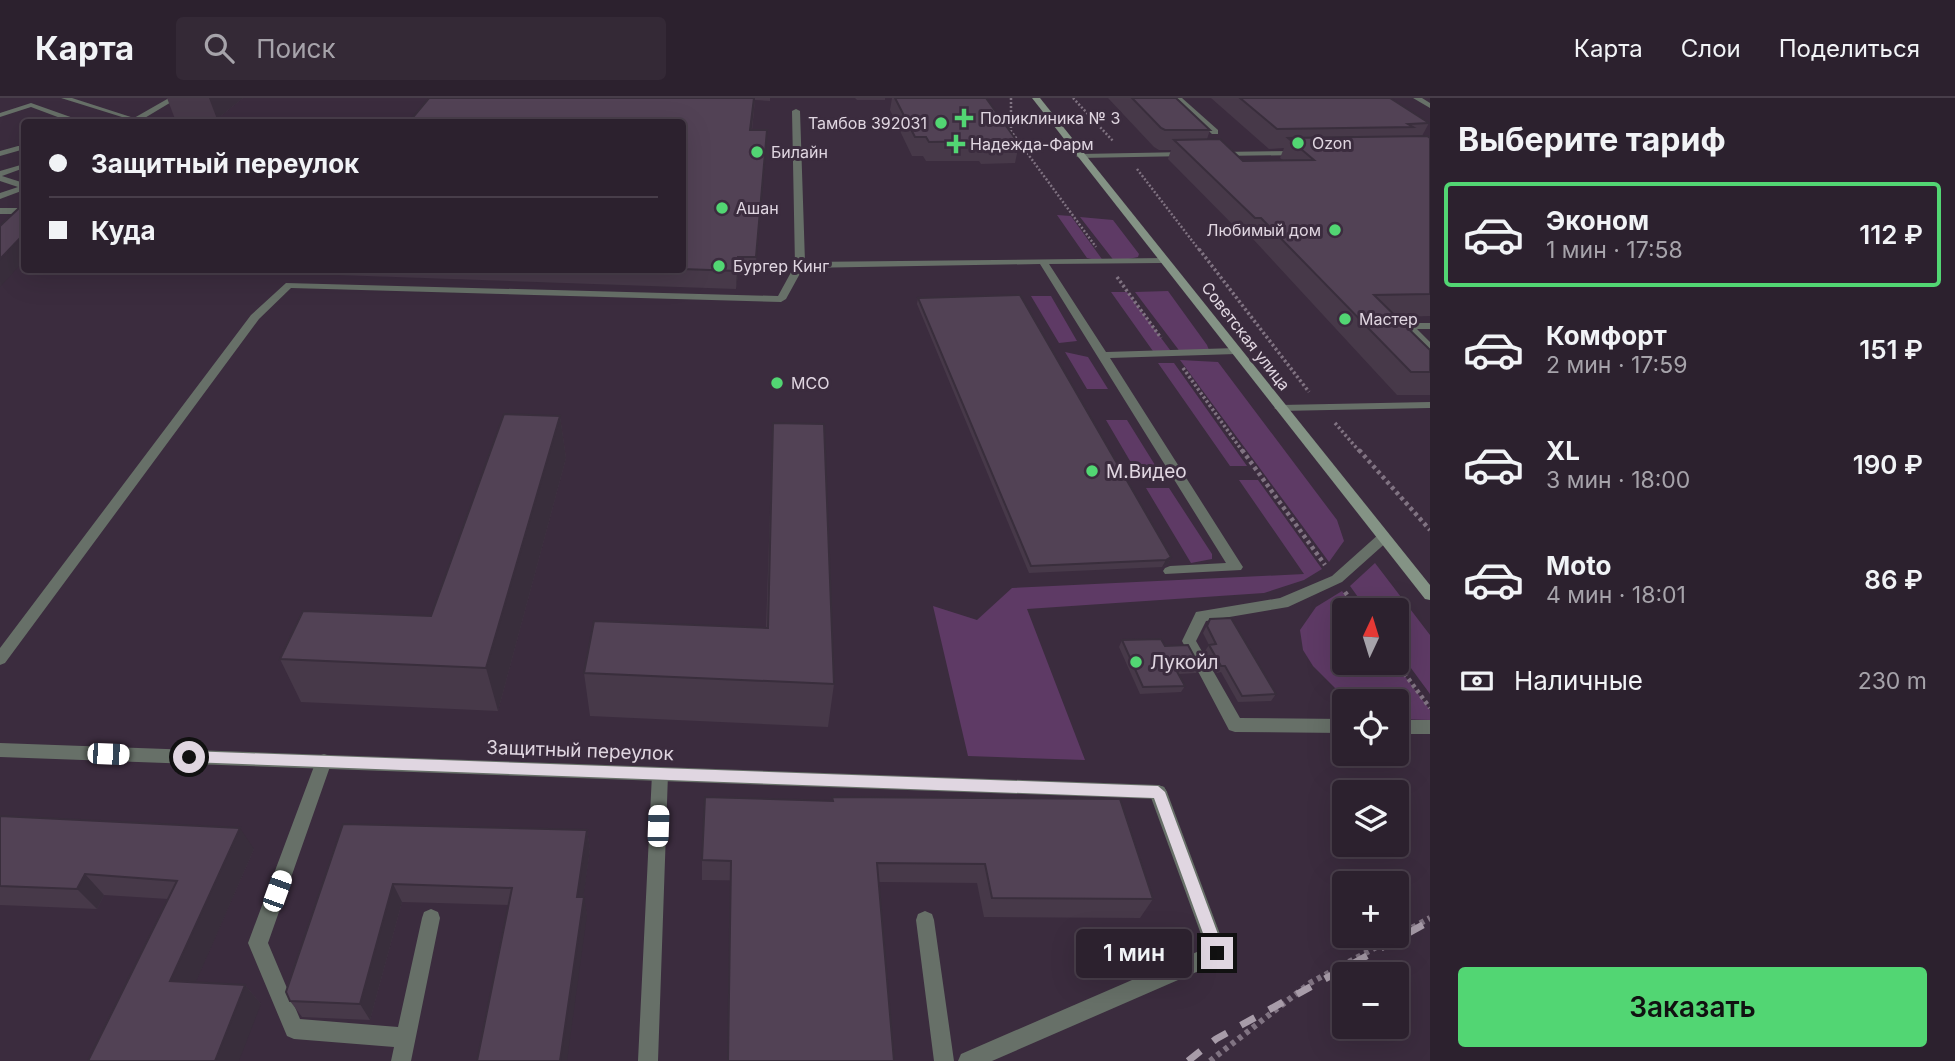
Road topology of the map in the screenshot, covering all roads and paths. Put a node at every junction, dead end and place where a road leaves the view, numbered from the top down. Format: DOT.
graph roads {
  1 [pos="65,98"];
  2 [pos="174,98"];
  3 [pos="1011,98"];
  4 [pos="1035,98"];
  5 [pos="1073,98"];
  6 [pos="1178,98"];
  7 [pos="1417,98"];
  8 [pos="1430,106"];
  9 [pos="796,111"];
  10 [pos="0,115"];
  11 [pos="68,119"];
  12 [pos="129,119"];
  13 [pos="138,119"];
  14 [pos="1215,132"];
  15 [pos="18,148"];
  16 [pos="1306,153"];
  17 [pos="0,154"];
  18 [pos="1195,154"];
  19 [pos="1209,154"];
  20 [pos="1126,155"];
  21 [pos="1080,156"];
  22 [pos="21,167"];
  23 [pos="0,176"];
  24 [pos="21,185"];
  25 [pos="21,187"];
  26 [pos="0,196"];
  27 [pos="0,211"];
  28 [pos="16,211"];
  29 [pos="1162,260"];
  30 [pos="1043,261"];
  31 [pos="1106,261"];
  32 [pos="800,265"];
  33 [pos="1430,326"];
  34 [pos="1430,348"];
  35 [pos="1236,351"];
  36 [pos="1173,354"];
  37 [pos="1101,355"];
  38 [pos="1430,405"];
  39 [pos="1320,407"];
  40 [pos="1280,408"];
  41 [pos="1430,530"];
  42 [pos="1384,537"];
  43 [pos="1323,562"];
  44 [pos="1170,571"];
  45 [pos="1430,595"];
  46 [pos="0,659"];
  47 [pos="1406,676"];
  48 [pos="1430,709"];
  49 [pos="1332,726"];
  50 [pos="1409,727"];
  51 [pos="1430,727"];
  52 [pos="0,750"];
  53 [pos="324,761"];
  54 [pos="660,774"];
  55 [pos="431,918"];
  56 [pos="1430,918"];
  57 [pos="925,920"];
  58 [pos="406,1038"];
  59 [pos="401,1061"];
  60 [pos="648,1061"];
  61 [pos="944,1061"];
  62 [pos="968,1061"];
  63 [pos="1210,1061"];
  1 -- 12 [label="street"];
  2 -- 13 [label="street"];
  3 -- 31 [label="path"];
  4 -- 21 [label="main road, Советская улица"];
  5 -- 20 [label="path"];
  6 -- 14 [label="street"];
  7 -- 8 [label="street"];
  9 -- 32 [label="street"];
  10 -- 11 [label="street"];
  15 -- 17 [label="street"];
  16 -- 19 [label="street"];
  18 -- 20 [label="street"];
  20 -- 21 [label="street"];
  20 -- 39 [label="path"];
  21 -- 29 [label="main road, Советская улица"];
  22 -- 23 [label="street"];
  23 -- 24 [label="street"];
  25 -- 26 [label="street"];
  27 -- 28 [label="street"];
  29 -- 31 [label="street"];
  29 -- 35 [label="main road, Советская улица"];
  30 -- 31 [label="street"];
  30 -- 32 [label="street"];
  30 -- 37 [label="street"];
  31 -- 36 [label="path"];
  32 -- 46 [label="street"];
  33 -- 34 [label="street"];
  35 -- 36 [label="street"];
  35 -- 40 [label="main road, Советская улица"];
  36 -- 37 [label="street"];
  36 -- 43 [label="path"];
  37 -- 44 [label="street"];
  38 -- 39 [label="street"];
  39 -- 40 [label="street"];
  39 -- 41 [label="path"];
  40 -- 42 [label="main road, Советская улица"];
  42 -- 45 [label="main road, Советская улица"];
  42 -- 49 [label="street"];
  47 -- 48 [label="path"];
  50 -- 51 [label="street"];
  52 -- 53 [label="street, Защитный переулок"];
  53 -- 54 [label="street, Защитный переулок"];
  53 -- 58 [label="street"];
  54 -- 60 [label="street"];
  54 -- 62 [label="street, Защитный переулок"];
  55 -- 58 [label="street"];
  56 -- 63 [label="path"];
  57 -- 61 [label="street"];
  58 -- 59 [label="street"];
}
